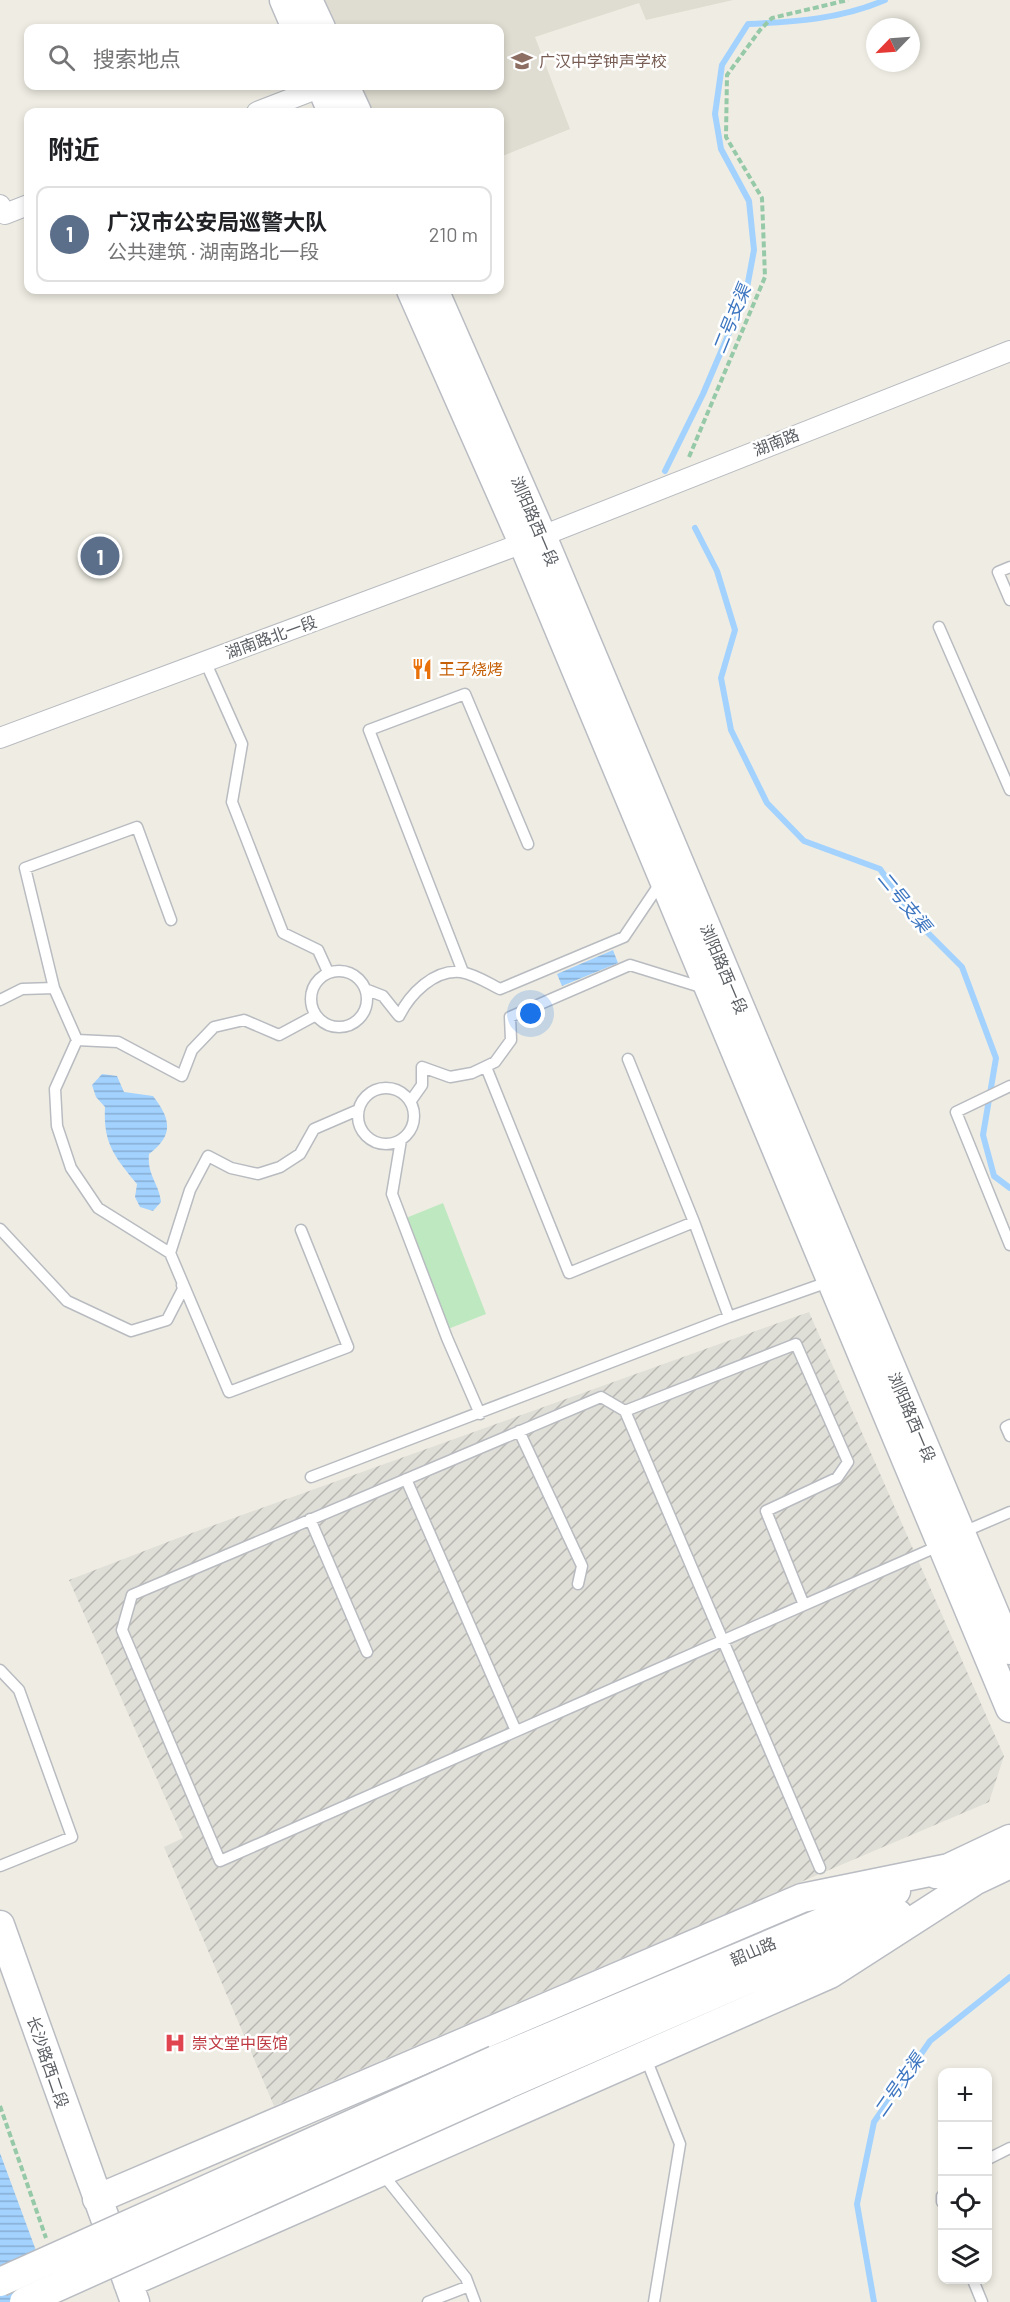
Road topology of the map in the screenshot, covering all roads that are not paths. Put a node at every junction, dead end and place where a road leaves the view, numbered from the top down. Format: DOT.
graph roads {
  1 [pos="284,0"];
  2 [pos="308,0"];
  3 [pos="294,24"];
  4 [pos="319,24"];
  5 [pos="317,90"];
  6 [pos="329,90"];
  7 [pos="332,90"];
  8 [pos="268,108"];
  9 [pos="331,108"];
  10 [pos="353,108"];
  11 [pos="24,206"];
  12 [pos="2,212"];
  13 [pos="413,294"];
  14 [pos="436,294"];
  15 [pos="1010,351"];
  16 [pos="532,539"];
  17 [pos="1010,567"];
  18 [pos="1010,600"];
  19 [pos="939,627"];
  20 [pos="205,661"];
  21 [pos="0,738"];
  22 [pos="1010,790"];
  23 [pos="528,844"];
  24 [pos="663,879"];
  25 [pos="171,920"];
  26 [pos="328,972"];
  27 [pos="463,972"];
  28 [pos="54,988"];
  29 [pos="365,989"];
  30 [pos="709,989"];
  31 [pos="0,1000"];
  32 [pos="316,1016"];
  33 [pos="77,1040"];
  34 [pos="628,1059"];
  35 [pos="486,1067"];
  36 [pos="1010,1086"];
  37 [pos="410,1102"];
  38 [pos="358,1110"];
  39 [pos="401,1140"];
  40 [pos="694,1222"];
  41 [pos="0,1228"];
  42 [pos="302,1230"];
  43 [pos="1010,1245"];
  44 [pos="170,1253"];
  45 [pos="831,1281"];
  46 [pos="183,1289"];
  47 [pos="729,1317"];
  48 [pos="625,1411"];
  49 [pos="480,1414"];
  50 [pos="1010,1425"];
  51 [pos="519,1431"];
  52 [pos="1010,1436"];
  53 [pos="311,1477"];
  54 [pos="406,1479"];
  55 [pos="1010,1512"];
  56 [pos="310,1519"];
  57 [pos="951,1539"];
  58 [pos="578,1584"];
  59 [pos="804,1605"];
  60 [pos="724,1640"];
  61 [pos="1010,1650"];
  62 [pos="367,1652"];
  63 [pos="0,1670"];
  64 [pos="1010,1708"];
  65 [pos="516,1731"];
  66 [pos="1010,1839"];
  67 [pos="1010,1864"];
  68 [pos="0,1866"];
  69 [pos="820,1868"];
  70 [pos="963,1874"];
  71 [pos="0,1925"];
  72 [pos="645,2056"];
  73 [pos="500,2073"];
  74 [pos="1010,2148"];
  75 [pos="992,2157"];
  76 [pos="381,2172"];
  77 [pos="97,2199"];
  78 [pos="0,2282"];
  79 [pos="975,2284"];
  80 [pos="469,2286"];
  81 [pos="131,2292"];
  82 [pos="24,2302"];
  83 [pos="428,2302"];
  84 [pos="474,2302"];
  85 [pos="654,2302"];
  86 [pos="982,2302"];
  1 -- 3 [label="street"];
  2 -- 4 [label="street"];
  5 -- 8 [label="street"];
  6 -- 9 [label="street"];
  7 -- 10 [label="street"];
  11 -- 12 [label="street"];
  13 -- 16 [label="street"];
  14 -- 16 [label="street, 浏阳路西一段"];
  15 -- 16 [label="street, 湖南路"];
  16 -- 20 [label="street, 湖南路北一段"];
  16 -- 24 [label="street"];
  16 -- 57 [label="street, 浏阳路西一段"];
  17 -- 18 [label="lane"];
  19 -- 22 [label="lane"];
  20 -- 21 [label="street, 湖南路北一段"];
  20 -- 26 [label="lane"];
  23 -- 27 [label="lane"];
  24 -- 27 [label="lane"];
  24 -- 30 [label="street"];
  25 -- 28 [label="lane"];
  26 -- 29 [label="lane"];
  26 -- 32 [label="lane"];
  27 -- 29 [label="lane"];
  28 -- 31 [label="lane"];
  28 -- 33 [label="lane"];
  29 -- 32 [label="lane"];
  30 -- 35 [label="lane"];
  30 -- 45 [label="street"];
  32 -- 33 [label="lane"];
  33 -- 44 [label="lane"];
  34 -- 40 [label="lane"];
  35 -- 37 [label="lane"];
  35 -- 40 [label="lane"];
  36 -- 43 [label="lane"];
  37 -- 38 [label="lane"];
  37 -- 39 [label="lane"];
  38 -- 39 [label="lane"];
  38 -- 44 [label="lane"];
  39 -- 49 [label="lane"];
  40 -- 47 [label="lane"];
  41 -- 46 [label="lane"];
  42 -- 46 [label="lane"];
  44 -- 46 [label="lane"];
  45 -- 47 [label="lane"];
  45 -- 57 [label="street"];
  47 -- 49 [label="lane"];
  48 -- 51 [label="lane"];
  48 -- 59 [label="lane"];
  48 -- 60 [label="lane"];
  49 -- 53 [label="lane"];
  50 -- 52 [label="lane"];
  51 -- 54 [label="lane"];
  51 -- 58 [label="lane"];
  54 -- 56 [label="lane"];
  54 -- 65 [label="lane"];
  55 -- 57 [label="lane"];
  56 -- 62 [label="lane"];
  56 -- 65 [label="lane"];
  57 -- 59 [label="lane"];
  57 -- 61 [label="street, 浏阳路西一段"];
  57 -- 64 [label="street"];
  59 -- 60 [label="lane"];
  60 -- 65 [label="lane"];
  60 -- 69 [label="lane"];
  63 -- 68 [label="lane"];
  66 -- 70 [label="street, 韶山路"];
  67 -- 70 [label="street, 韶山路"];
  70 -- 72 [label="street"];
  70 -- 73 [label="street, 韶山路"];
  70 -- 77 [label="street"];
  71 -- 77 [label="street, 长沙路西二段"];
  72 -- 76 [label="street"];
  72 -- 85 [label="lane"];
  73 -- 78 [label="street, bridge"];
  73 -- 82 [label="street, bridge"];
  74 -- 75 [label="lane"];
  76 -- 80 [label="lane"];
  76 -- 81 [label="street"];
  77 -- 81 [label="street, 长沙路西二段"];
  79 -- 86 [label="lane"];
  80 -- 83 [label="lane"];
  80 -- 84 [label="lane"];
}
